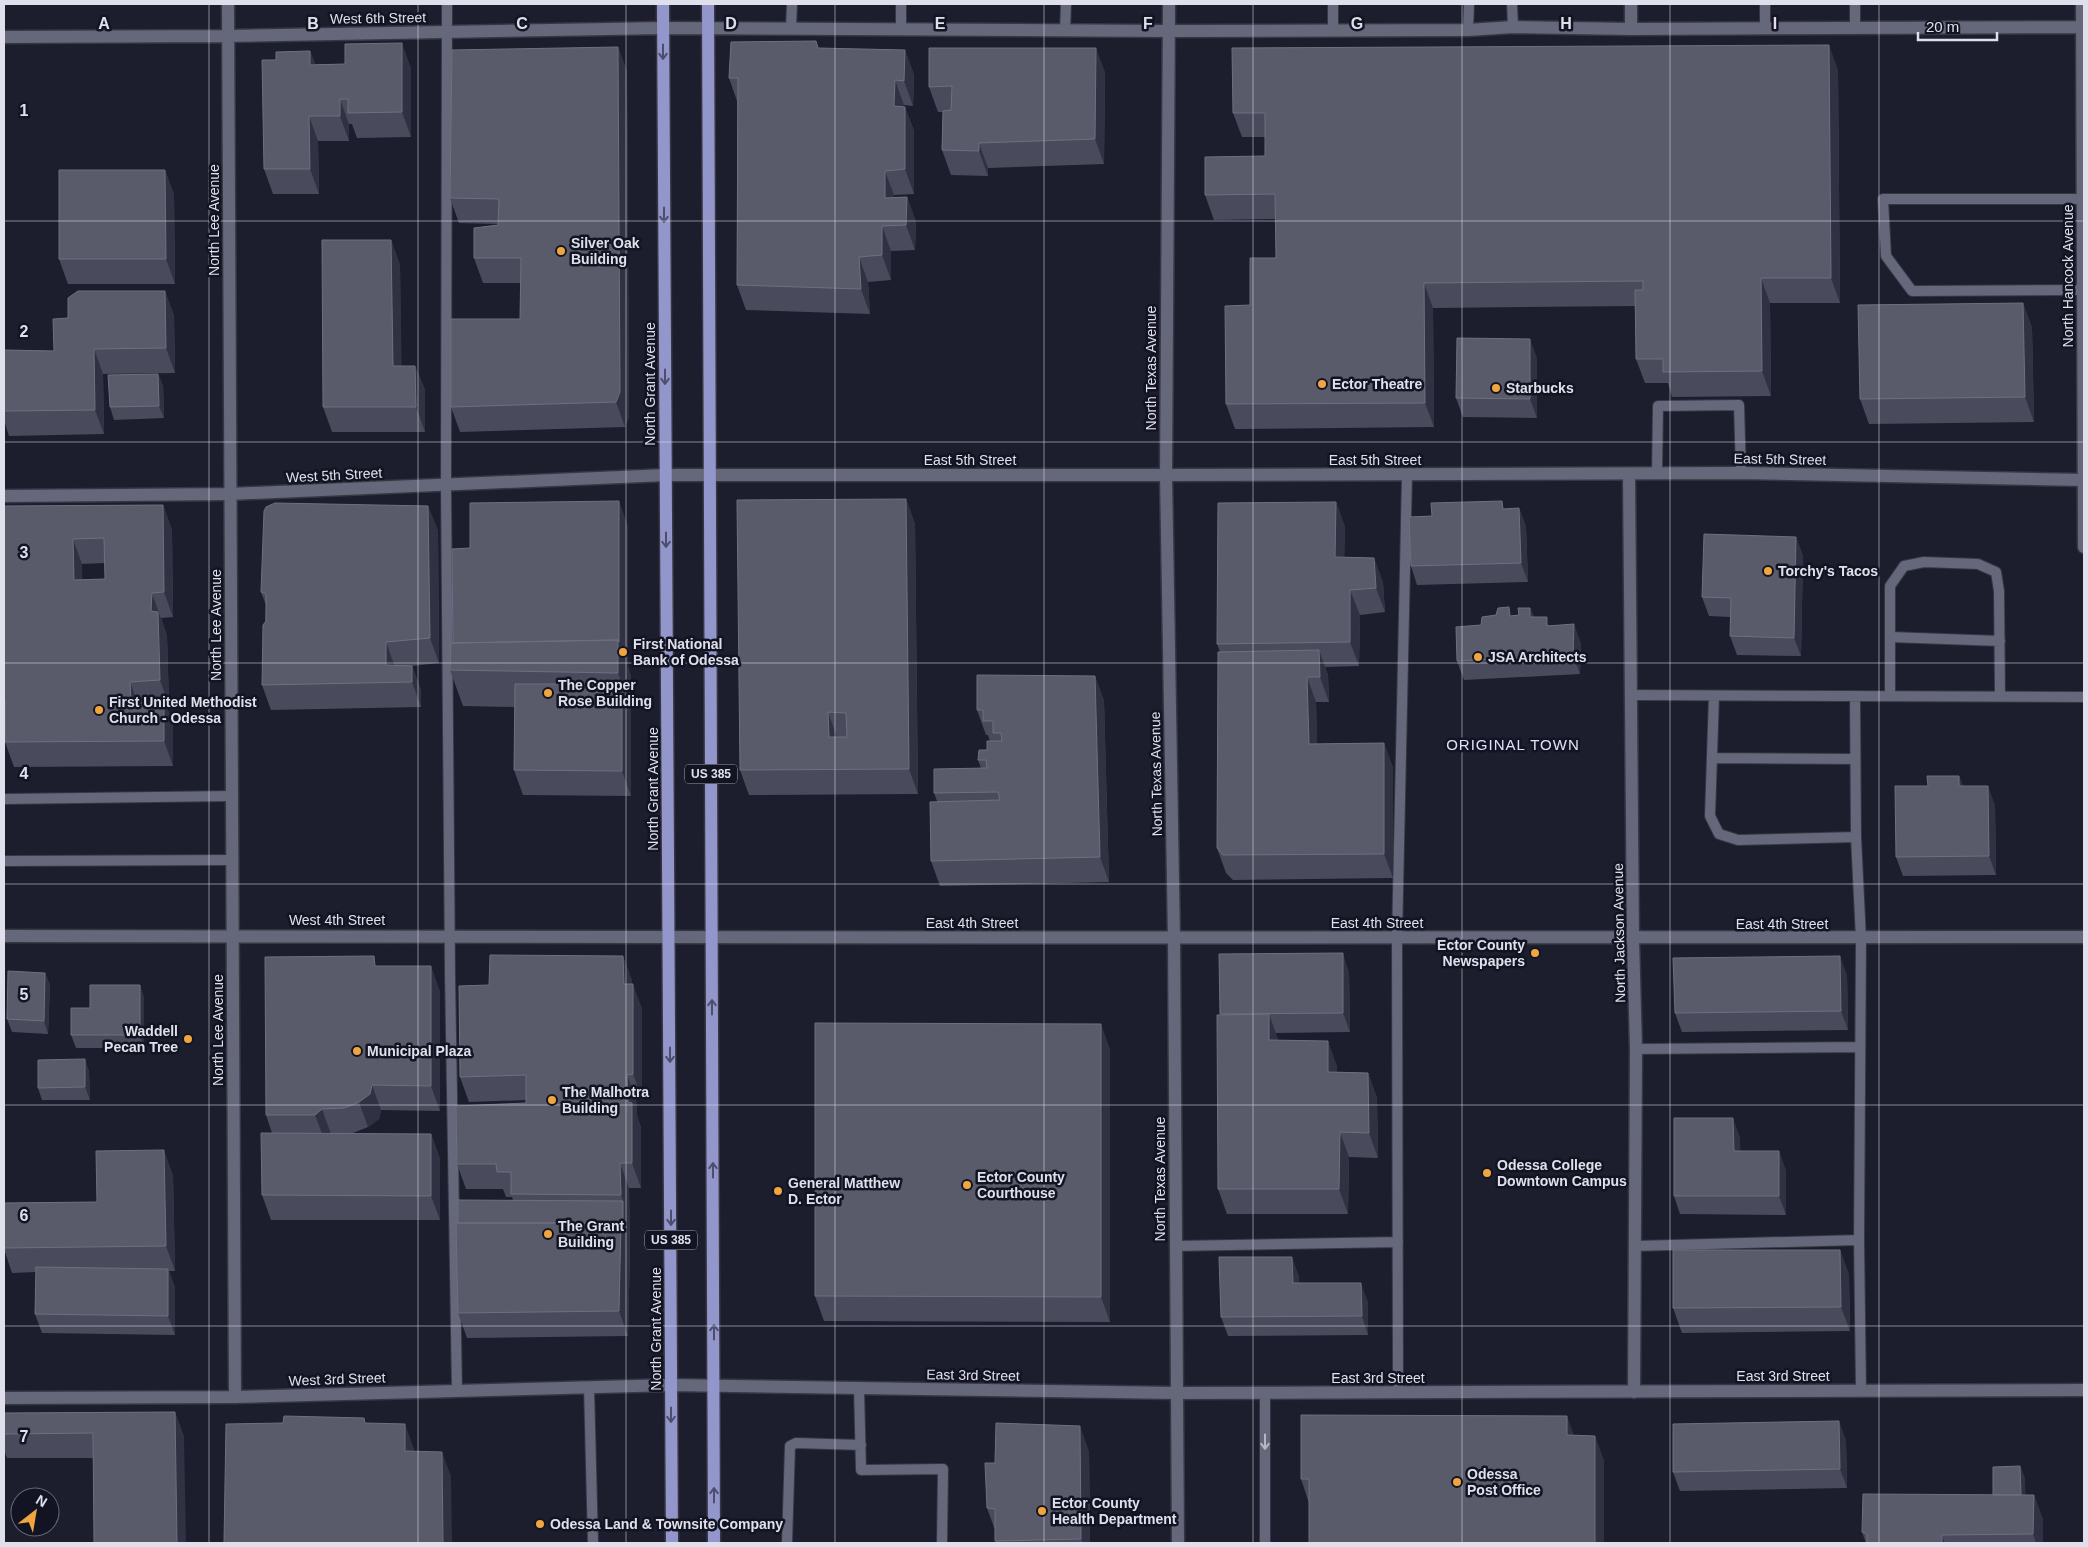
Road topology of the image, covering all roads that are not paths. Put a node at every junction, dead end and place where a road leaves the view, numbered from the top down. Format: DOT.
graph roads {
  1 [pos="228,4"];
  2 [pos="447,4"];
  3 [pos="663,4"];
  4 [pos="708,4"];
  5 [pos="792,4"];
  6 [pos="901,4"];
  7 [pos="1066,4"];
  8 [pos="1169,4"];
  9 [pos="1333,4"];
  10 [pos="1469,4"];
  11 [pos="1512,4"];
  12 [pos="1631,4"];
  13 [pos="1765,4"];
  14 [pos="1855,4"];
  15 [pos="2082,4"];
  16 [pos="1513,26"];
  17 [pos="2083,27"];
  18 [pos="663,28"];
  19 [pos="708,28"];
  20 [pos="791,28"];
  21 [pos="1765,28"];
  22 [pos="1855,28"];
  23 [pos="901,29"];
  24 [pos="1631,29"];
  25 [pos="1066,30"];
  26 [pos="1333,30"];
  27 [pos="1468,30"];
  28 [pos="448,31"];
  29 [pos="1169,31"];
  30 [pos="228,36"];
  31 [pos="4,37"];
  32 [pos="2083,198"];
  33 [pos="2084,218"];
  34 [pos="2083,290"];
  35 [pos="1741,473"];
  36 [pos="1629,474"];
  37 [pos="1657,474"];
  38 [pos="666,475"];
  39 [pos="710,475"];
  40 [pos="1407,475"];
  41 [pos="1166,476"];
  42 [pos="2084,480"];
  43 [pos="446,484"];
  44 [pos="230,494"];
  45 [pos="4,496"];
  46 [pos="2084,547"];
  47 [pos="1890,637"];
  48 [pos="2000,641"];
  49 [pos="1632,695"];
  50 [pos="1714,696"];
  51 [pos="1855,696"];
  52 [pos="1890,696"];
  53 [pos="2000,696"];
  54 [pos="2084,697"];
  55 [pos="1712,758"];
  56 [pos="1855,758"];
  57 [pos="232,796"];
  58 [pos="4,799"];
  59 [pos="1856,837"];
  60 [pos="232,860"];
  61 [pos="4,861"];
  62 [pos="232,935"];
  63 [pos="4,936"];
  64 [pos="450,936"];
  65 [pos="670,937"];
  66 [pos="712,937"];
  67 [pos="2084,937"];
  68 [pos="1397,938"];
  69 [pos="1633,938"];
  70 [pos="1174,939"];
  71 [pos="1861,939"];
  72 [pos="1859,1047"];
  73 [pos="1636,1049"];
  74 [pos="1859,1240"];
  75 [pos="1398,1242"];
  76 [pos="1175,1246"];
  77 [pos="1635,1246"];
  78 [pos="672,1385"];
  79 [pos="714,1386"];
  80 [pos="589,1387"];
  81 [pos="859,1388"];
  82 [pos="2084,1390"];
  83 [pos="457,1391"];
  84 [pos="1861,1391"];
  85 [pos="1398,1392"];
  86 [pos="1634,1392"];
  87 [pos="1176,1393"];
  88 [pos="1265,1393"];
  89 [pos="234,1397"];
  90 [pos="4,1398"];
  91 [pos="861,1445"];
  92 [pos="593,1543"];
  93 [pos="672,1543"];
  94 [pos="714,1543"];
  95 [pos="787,1543"];
  96 [pos="942,1543"];
  97 [pos="1178,1543"];
  98 [pos="1265,1543"];
  1 -- 30 [label="street, North Lee Avenue"];
  2 -- 28 [label="lane"];
  3 -- 18 [label="main road, North Grant Avenue / US 385"];
  4 -- 19 [label="main road, US 385"];
  5 -- 20 [label="lane"];
  6 -- 23 [label="lane"];
  7 -- 25 [label="lane"];
  8 -- 29 [label="street, North Texas Avenue"];
  9 -- 26 [label="lane"];
  10 -- 27 [label="lane"];
  11 -- 16 [label="lane"];
  12 -- 24 [label="street"];
  13 -- 21 [label="lane"];
  14 -- 22 [label="lane"];
  15 -- 17 [label="street, North Hancock Avenue"];
  16 -- 24 [label="street, West 6th Street"];
  16 -- 27 [label="street, West 6th Street"];
  17 -- 22 [label="street, West 6th Street"];
  17 -- 32 [label="street, North Hancock Avenue"];
  18 -- 19 [label="street, West 6th Street"];
  18 -- 28 [label="street, West 6th Street"];
  18 -- 38 [label="main road, North Grant Avenue / US 385, one-way"];
  19 -- 20 [label="street, West 6th Street"];
  19 -- 39 [label="main road, US 385"];
  20 -- 23 [label="street, West 6th Street"];
  21 -- 22 [label="street, West 6th Street"];
  21 -- 24 [label="street, West 6th Street"];
  23 -- 25 [label="street, West 6th Street"];
  25 -- 29 [label="street, West 6th Street"];
  26 -- 27 [label="street, West 6th Street"];
  26 -- 29 [label="street, West 6th Street"];
  28 -- 30 [label="street, West 6th Street"];
  28 -- 43 [label="lane"];
  29 -- 41 [label="street, North Texas Avenue"];
  30 -- 31 [label="street, West 6th Street"];
  30 -- 44 [label="street, North Lee Avenue"];
  32 -- 33 [label="street, North Hancock Avenue"];
  32 -- 34 [label="lane"];
  33 -- 34 [label="street, North Hancock Avenue"];
  34 -- 42 [label="street, North Hancock Avenue"];
  35 -- 37 [label="street, East 5th Street"];
  35 -- 37 [label="lane"];
  35 -- 42 [label="street, East 5th Street"];
  36 -- 37 [label="street, East 5th Street"];
  36 -- 40 [label="street, East 5th Street"];
  36 -- 49 [label="street, North Jackson Avenue"];
  38 -- 39 [label="street, East 5th Street"];
  38 -- 43 [label="street, West 5th Street"];
  38 -- 65 [label="main road, North Grant Avenue / US 385, one-way"];
  39 -- 41 [label="street, East 5th Street"];
  39 -- 66 [label="main road, US 385"];
  40 -- 41 [label="street, East 5th Street"];
  40 -- 68 [label="lane"];
  41 -- 70 [label="street, North Texas Avenue"];
  42 -- 46 [label="street, North Hancock Avenue"];
  43 -- 44 [label="street, West 5th Street"];
  43 -- 64 [label="lane"];
  44 -- 45 [label="street, West 5th Street"];
  44 -- 57 [label="street, North Lee Avenue"];
  47 -- 48 [label="lane"];
  47 -- 48 [label="lane"];
  47 -- 52 [label="lane"];
  48 -- 53 [label="lane"];
  49 -- 50 [label="lane"];
  49 -- 69 [label="street, North Jackson Avenue"];
  50 -- 51 [label="lane"];
  50 -- 55 [label="lane"];
  51 -- 52 [label="lane"];
  51 -- 56 [label="lane"];
  52 -- 53 [label="lane"];
  53 -- 54 [label="lane"];
  55 -- 56 [label="lane"];
  55 -- 59 [label="lane"];
  56 -- 59 [label="lane"];
  57 -- 58 [label="lane"];
  57 -- 60 [label="street, North Lee Avenue"];
  59 -- 71 [label="lane"];
  60 -- 61 [label="lane"];
  60 -- 62 [label="street, North Lee Avenue"];
  62 -- 63 [label="street, West 4th Street"];
  62 -- 64 [label="street, West 4th Street"];
  62 -- 89 [label="street, North Lee Avenue"];
  64 -- 65 [label="street, West 4th Street"];
  64 -- 83 [label="lane"];
  65 -- 66 [label="street, East 4th Street"];
  65 -- 78 [label="main road, North Grant Avenue / US 385, one-way"];
  66 -- 70 [label="street, East 4th Street"];
  79 -- 66 [label="main road, US 385, one-way"];
  67 -- 71 [label="street, East 4th Street"];
  68 -- 69 [label="street, East 4th Street"];
  68 -- 70 [label="street, East 4th Street"];
  68 -- 75 [label="lane"];
  69 -- 71 [label="street, East 4th Street"];
  69 -- 73 [label="street, North Jackson Avenue"];
  70 -- 76 [label="street, North Texas Avenue"];
  71 -- 72 [label="lane"];
  72 -- 73 [label="lane"];
  72 -- 74 [label="lane"];
  73 -- 77 [label="street, North Jackson Avenue"];
  74 -- 77 [label="lane"];
  74 -- 84 [label="lane"];
  75 -- 76 [label="lane"];
  75 -- 85 [label="lane"];
  76 -- 87 [label="street, North Texas Avenue"];
  77 -- 86 [label="street, North Jackson Avenue"];
  78 -- 79 [label="street, East 3rd Street"];
  78 -- 80 [label="street, West 3rd Street"];
  78 -- 93 [label="main road, North Grant Avenue / US 385, one-way"];
  79 -- 81 [label="street, East 3rd Street"];
  94 -- 79 [label="main road, US 385, one-way"];
  80 -- 83 [label="street, West 3rd Street"];
  80 -- 92 [label="lane"];
  81 -- 87 [label="street, East 3rd Street"];
  81 -- 91 [label="lane"];
  82 -- 84 [label="street, East 3rd Street"];
  83 -- 89 [label="street, West 3rd Street"];
  84 -- 86 [label="street, East 3rd Street"];
  85 -- 86 [label="street, East 3rd Street"];
  85 -- 88 [label="street, East 3rd Street"];
  87 -- 88 [label="street, East 3rd Street"];
  87 -- 97 [label="street, North Texas Avenue"];
  88 -- 98 [label="lane, one-way"];
  89 -- 90 [label="street, West 3rd Street"];
  91 -- 95 [label="lane"];
  91 -- 96 [label="lane"];
}
